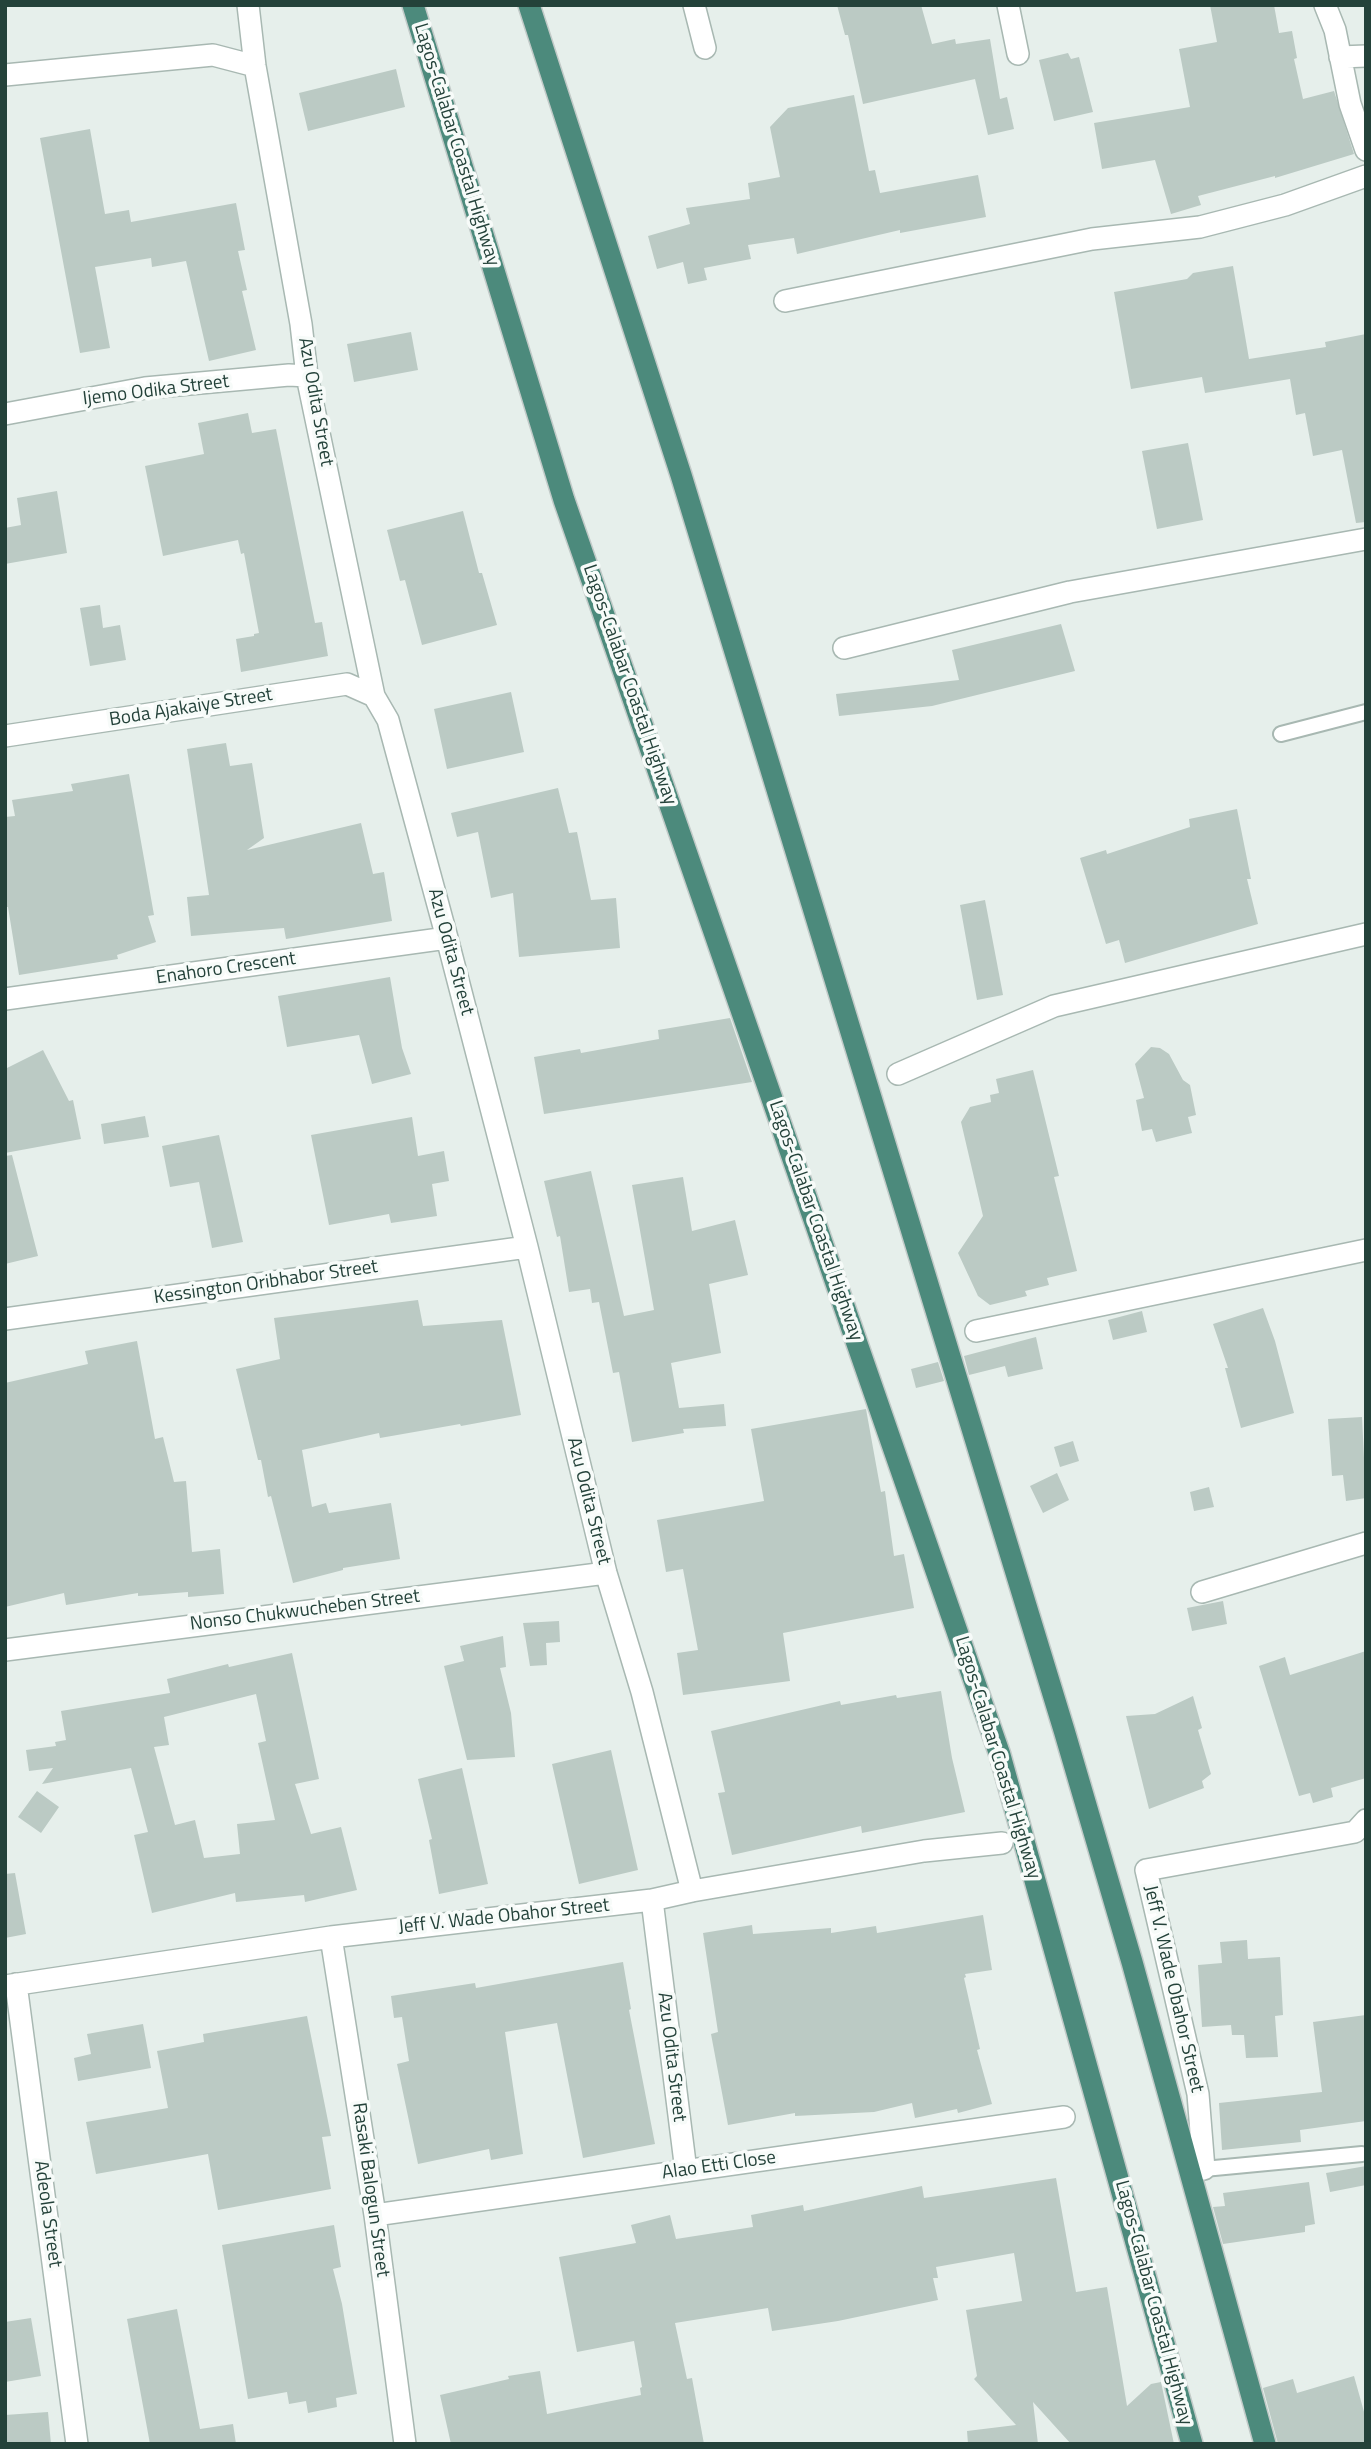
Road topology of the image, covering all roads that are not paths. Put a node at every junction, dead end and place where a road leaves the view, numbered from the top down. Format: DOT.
graph roads {
  1 [pos="248,5"];
  2 [pos="413,5"];
  3 [pos="529,5"];
  4 [pos="694,5"];
  5 [pos="1008,5"];
  6 [pos="1325,5"];
  7 [pos="705,48"];
  8 [pos="1018,54"];
  9 [pos="1366,56"];
  10 [pos="1340,57"];
  11 [pos="255,66"];
  12 [pos="5,75"];
  13 [pos="1366,150"];
  14 [pos="1366,176"];
  15 [pos="785,301"];
  16 [pos="307,376"];
  17 [pos="5,414"];
  18 [pos="1366,539"];
  19 [pos="844,648"];
  20 [pos="374,696"];
  21 [pos="1366,712"];
  22 [pos="1282,734"];
  23 [pos="5,736"];
  24 [pos="1366,934"];
  25 [pos="447,938"];
  26 [pos="5,999"];
  27 [pos="898,1074"];
  28 [pos="527,1247"];
  29 [pos="1366,1250"];
  30 [pos="5,1319"];
  31 [pos="976,1331"];
  32 [pos="1366,1543"];
  33 [pos="606,1573"];
  34 [pos="1202,1592"];
  35 [pos="5,1650"];
  36 [pos="1366,1820"];
  37 [pos="1002,1843"];
  38 [pos="692,1891"];
  39 [pos="652,1900"];
  40 [pos="331,1937"];
  41 [pos="11,1985"];
  42 [pos="1064,2118"];
  43 [pos="1362,2154"];
  44 [pos="1204,2169"];
  45 [pos="686,2171"];
  46 [pos="375,2215"];
  47 [pos="78,2444"];
  48 [pos="405,2444"];
  49 [pos="1192,2444"];
  50 [pos="1265,2444"];
  1 -- 11 [label="street, Azu Odita Street"];
  2 -- 49 [label="highway, Lagos-Calabar Coastal Highway"];
  3 -- 50 [label="highway"];
  4 -- 7 [label="street"];
  5 -- 8 [label="street"];
  6 -- 10 [label="street"];
  9 -- 10 [label="street"];
  10 -- 13 [label="street"];
  11 -- 12 [label="street"];
  11 -- 16 [label="street, Azu Odita Street"];
  14 -- 15 [label="street"];
  16 -- 17 [label="street, Ijemo Odika Street"];
  16 -- 20 [label="street, Azu Odita Street"];
  18 -- 19 [label="street"];
  20 -- 23 [label="street, Boda Ajakaiye Street"];
  20 -- 25 [label="street, Azu Odita Street"];
  21 -- 22 [label="lane"];
  24 -- 27 [label="street"];
  25 -- 26 [label="street, Enahoro Crescent"];
  25 -- 28 [label="street, Azu Odita Street"];
  28 -- 30 [label="street, Kessington Oribhabor Street"];
  28 -- 33 [label="street, Azu Odita Street"];
  29 -- 31 [label="street"];
  32 -- 34 [label="street"];
  33 -- 35 [label="street, Nonso Chukwucheben Street"];
  33 -- 38 [label="street, Azu Odita Street"];
  36 -- 44 [label="street, Jeff V. Wade Obahor Street"];
  37 -- 38 [label="street, Jeff V. Wade Obahor Street"];
  38 -- 39 [label="street, Jeff V. Wade Obahor Street"];
  39 -- 40 [label="street, Jeff V. Wade Obahor Street"];
  39 -- 45 [label="street, Azu Odita Street"];
  40 -- 41 [label="street, Jeff V. Wade Obahor Street"];
  40 -- 46 [label="street, Rasaki Balogun Street"];
  41 -- 47 [label="street, Adeola Street"];
  42 -- 45 [label="street, Alao Etti Close"];
  43 -- 44 [label="lane"];
  45 -- 46 [label="street, Alao Etti Close"];
  46 -- 48 [label="street, Rasaki Balogun Street"];
}
